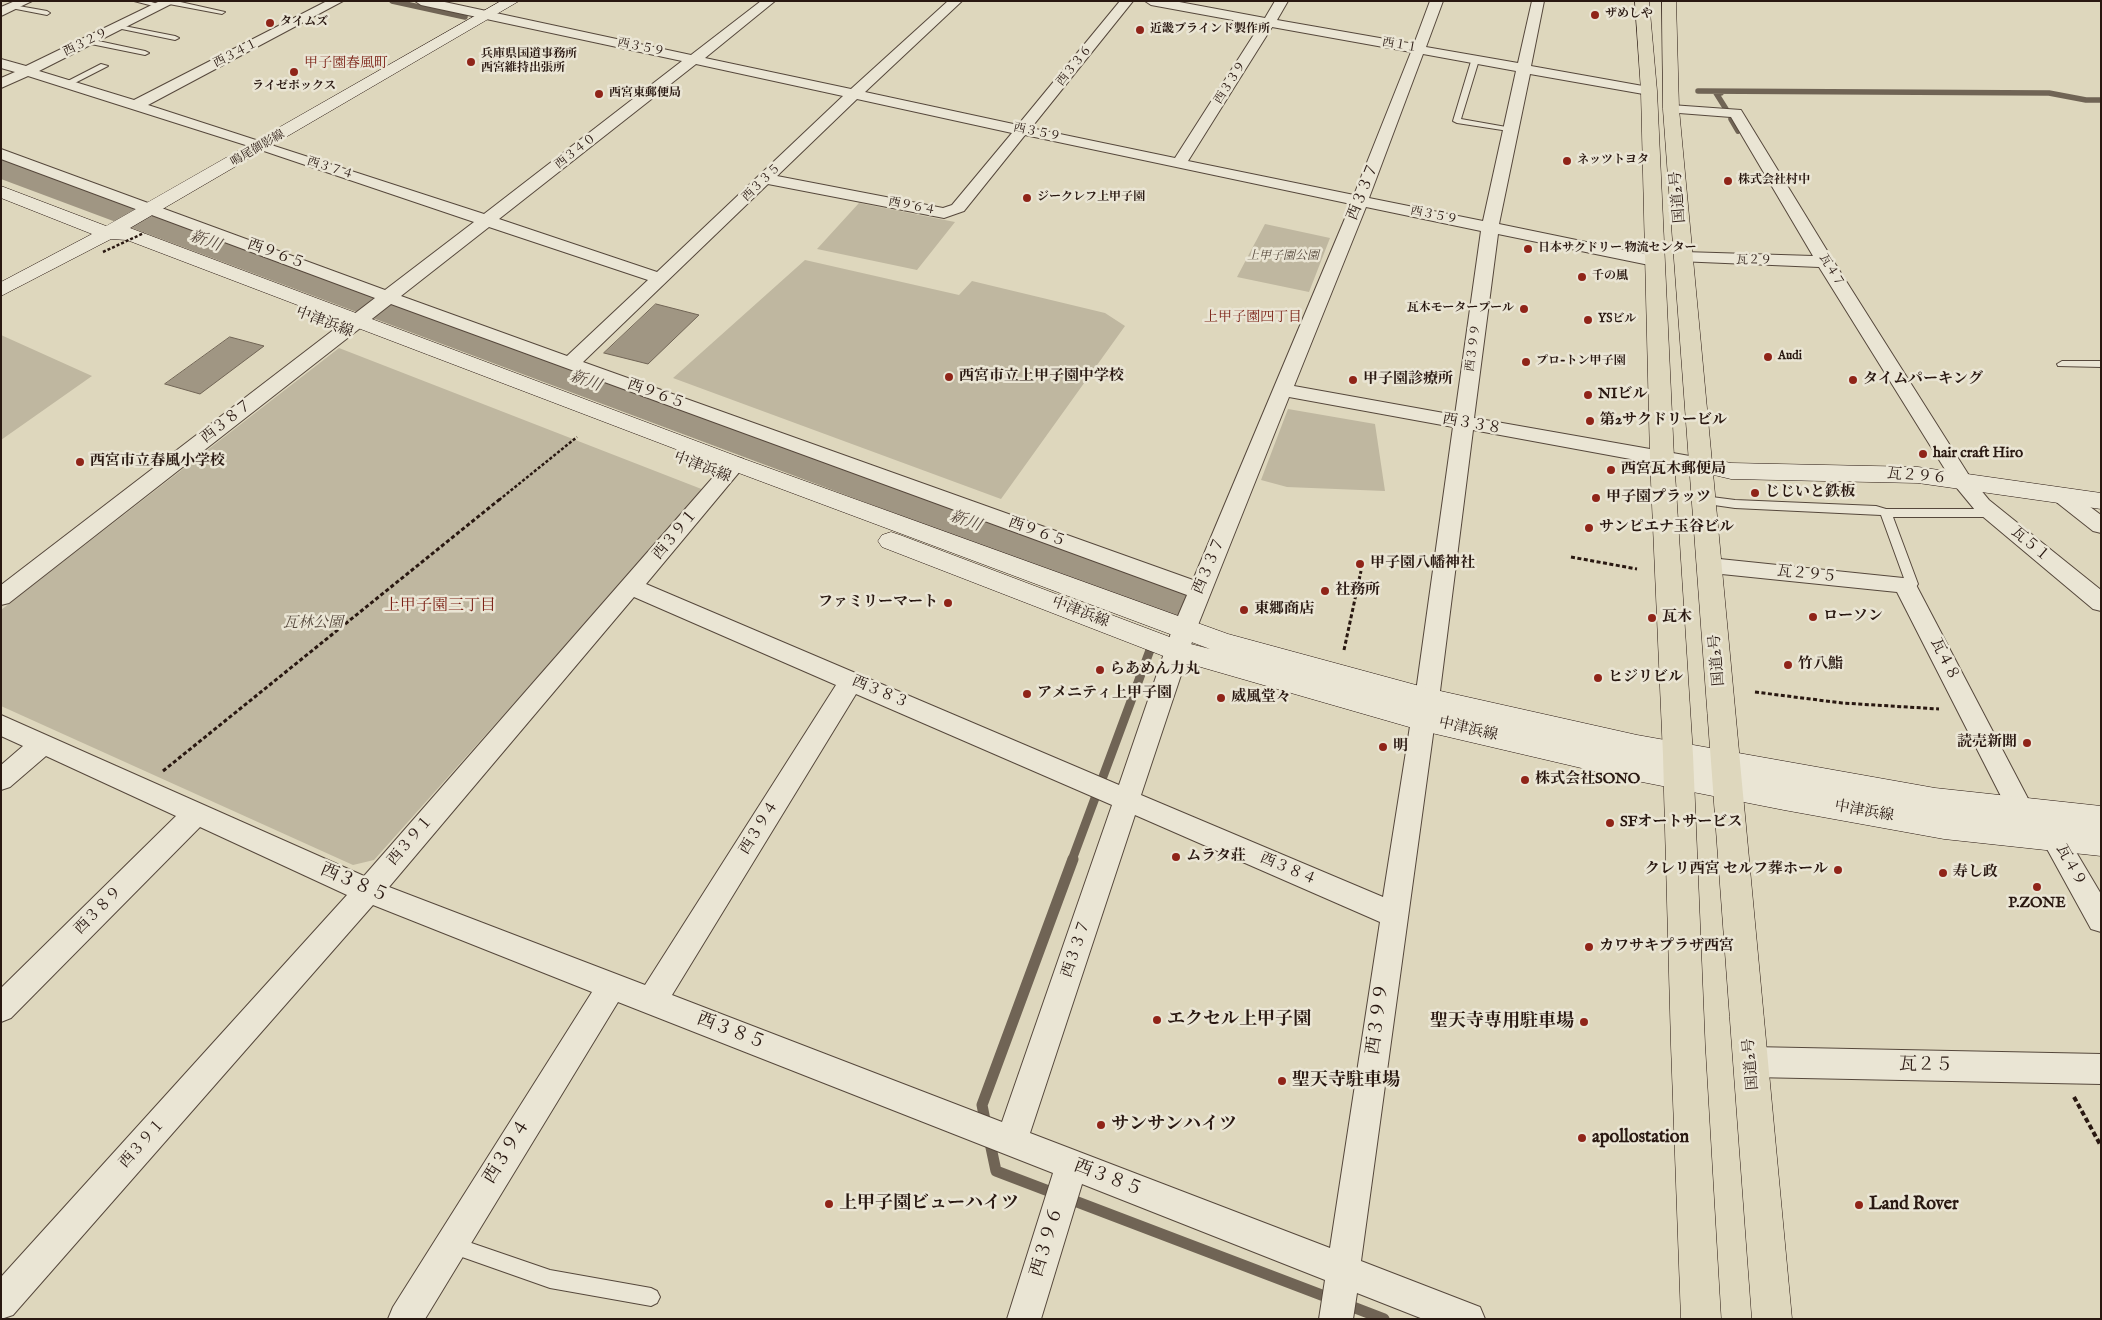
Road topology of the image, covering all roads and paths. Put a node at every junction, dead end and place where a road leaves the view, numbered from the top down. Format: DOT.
graph roads {
  1 [pos="137,1"];
  2 [pos="337,1"];
  3 [pos="421,1"];
  4 [pos="512,1"];
  5 [pos="769,1"];
  6 [pos="956,1"];
  7 [pos="1127,1"];
  8 [pos="1151,1"];
  9 [pos="1282,1"];
  10 [pos="1438,1"];
  11 [pos="1538,1"];
  12 [pos="1642,1"];
  13 [pos="1669,1"];
  14 [pos="167,3"];
  15 [pos="13,7"];
  16 [pos="222,12"];
  17 [pos="47,13"];
  18 [pos="488,15"];
  19 [pos="1269,23"];
  20 [pos="119,27"];
  21 [pos="175,38"];
  22 [pos="89,41"];
  23 [pos="1420,50"];
  24 [pos="145,53"];
  25 [pos="695,60"];
  26 [pos="1476,60"];
  27 [pos="1,63"];
  28 [pos="104,66"];
  29 [pos="1525,69"];
  30 [pos="26,72"];
  31 [pos="1,84"];
  32 [pos="66,84"];
  33 [pos="1648,91"];
  34 [pos="854,94"];
  35 [pos="134,106"];
  36 [pos="1671,109"];
  37 [pos="1022,130"];
  38 [pos="1512,130"];
  39 [pos="263,146"];
  40 [pos="1,154"];
  41 [pos="1179,164"];
  42 [pos="766,179"];
  43 [pos="1,191"];
  44 [pos="1360,201"];
  45 [pos="149,211"];
  46 [pos="487,221"];
  47 [pos="1490,228"];
  48 [pos="120,235"];
  49 [pos="1684,257"];
  50 [pos="1654,261"];
  51 [pos="1825,262"];
  52 [pos="658,278"];
  53 [pos="1,290"];
  54 [pos="386,300"];
  55 [pos="356,321"];
  56 [pos="570,364"];
  57 [pos="2062,364"];
  58 [pos="2101,364"];
  59 [pos="1282,390"];
  60 [pos="1463,423"];
  61 [pos="577,436"];
  62 [pos="1662,458"];
  63 [pos="1701,466"];
  64 [pos="731,470"];
  65 [pos="1963,482"];
  66 [pos="2062,496"];
  67 [pos="1704,500"];
  68 [pos="2101,501"];
  69 [pos="1886,513"];
  70 [pos="1993,513"];
  71 [pos="2101,526"];
  72 [pos="1571,557"];
  73 [pos="1710,566"];
  74 [pos="1637,569"];
  75 [pos="1361,571"];
  76 [pos="1905,585"];
  77 [pos="632,587"];
  78 [pos="1199,591"];
  79 [pos="1,597"];
  80 [pos="2101,603"];
  81 [pos="1180,640"];
  82 [pos="1343,651"];
  83 [pos="852,680"];
  84 [pos="1756,692"];
  85 [pos="1425,709"];
  86 [pos="1970,710"];
  87 [pos="1,725"];
  88 [pos="43,744"];
  89 [pos="1678,766"];
  90 [pos="1727,775"];
  91 [pos="1,780"];
  92 [pos="142,789"];
  93 [pos="1127,800"];
  94 [pos="2022,810"];
  95 [pos="196,813"];
  96 [pos="2101,819"];
  97 [pos="2054,838"];
  98 [pos="2101,843"];
  99 [pos="368,891"];
  100 [pos="1394,915"];
  101 [pos="2101,920"];
  102 [pos="612,986"];
  103 [pos="652,1001"];
  104 [pos="1,1008"];
  105 [pos="1752,1062"];
  106 [pos="2058,1068"];
  107 [pos="2101,1069"];
  108 [pos="995,1136"];
  109 [pos="2101,1146"];
  110 [pos="1072,1166"];
  111 [pos="451,1245"];
  112 [pos="1343,1270"];
  113 [pos="652,1297"];
  114 [pos="1,1303"];
  115 [pos="405,1319"];
  116 [pos="1024,1319"];
  117 [pos="1336,1319"];
  118 [pos="1468,1319"];
  119 [pos="1701,1319"];
  120 [pos="1772,1319"];
  1 -- 14 [label="lane"];
  2 -- 35 [label="street, 西３４１"];
  3 -- 18 [label="street, 西３５９"];
  4 -- 18 [label="street, 鳴尾御影線"];
  5 -- 25 [label="street, 西３４０"];
  6 -- 34 [label="street, 西３３５"];
  7 -- 37 [label="street, 西３３６"];
  8 -- 19 [label="street, 西１１"];
  9 -- 19 [label="street, 西３３９"];
  10 -- 23 [label="street, 西３３７"];
  11 -- 29 [label="street, 西３９９"];
  12 -- 33 [label="highway, 国道2号"];
  13 -- 36 [label="highway, 国道2号"];
  14 -- 16 [label="lane"];
  14 -- 20 [label="street, 西３２９"];
  15 -- 17 [label="lane"];
  18 -- 25 [label="street, 西３５９"];
  18 -- 39 [label="street, 鳴尾御影線"];
  19 -- 23 [label="street, 西１１"];
  19 -- 41 [label="street, 西３３９"];
  20 -- 21 [label="lane"];
  20 -- 22 [label="street, 西３２９"];
  22 -- 24 [label="lane"];
  22 -- 30 [label="street, 西３２９"];
  23 -- 26 [label="street, 西１１"];
  23 -- 44 [label="street, 西３３７"];
  25 -- 34 [label="street, 西３５９"];
  25 -- 46 [label="street, 西３４０"];
  26 -- 29 [label="street, 西１１"];
  26 -- 38 [label="lane"];
  27 -- 30 [label="street, 西３７４"];
  28 -- 32 [label="lane"];
  29 -- 33 [label="street, 西１１"];
  29 -- 38 [label="street, 西３９９"];
  30 -- 31 [label="street, 西３２９"];
  30 -- 32 [label="street, 西３７４"];
  32 -- 35 [label="street, 西３７４"];
  33 -- 50 [label="highway, 国道2号"];
  34 -- 37 [label="street, 西３５９"];
  34 -- 42 [label="street, 西３３５"];
  35 -- 39 [label="street, 西３７４"];
  36 -- 49 [label="highway, 国道2号"];
  36 -- 51 [label="street, 瓦４７"];
  37 -- 41 [label="street, 西３５９"];
  37 -- 42 [label="street, 西９６４"];
  38 -- 47 [label="street, 西３９９"];
  39 -- 45 [label="street, 鳴尾御影線"];
  39 -- 46 [label="street, 西３７４"];
  40 -- 45 [label="street, 西９６５"];
  41 -- 44 [label="street, 西３５９"];
  42 -- 52 [label="street, 西３３５"];
  43 -- 48 [label="street, 中津浜線"];
  44 -- 47 [label="street, 西３５９"];
  44 -- 59 [label="street, 西３３７"];
  45 -- 48 [label="street, 鳴尾御影線"];
  45 -- 54 [label="street, 西９６５"];
  46 -- 52 [label="street, 西３７４"];
  46 -- 54 [label="street, 西３４０"];
  47 -- 50 [label="street, 西３５９"];
  47 -- 60 [label="street, 西３９９"];
  48 -- 48 [label="path, bridge"];
  48 -- 53 [label="street, 鳴尾御影線"];
  48 -- 55 [label="street, 中津浜線"];
  49 -- 51 [label="street, 瓦２９"];
  49 -- 63 [label="highway, 国道2号"];
  50 -- 62 [label="highway, 国道2号"];
  51 -- 65 [label="street, 瓦４７"];
  52 -- 56 [label="street, 西３３５"];
  54 -- 55 [label="street, 西３８７"];
  54 -- 56 [label="street, 西９６５"];
  55 -- 64 [label="street, 中津浜線"];
  55 -- 79 [label="street, 西３８７"];
  56 -- 78 [label="street, 西９６５"];
  57 -- 58 [label="lane"];
  59 -- 60 [label="street, 西３３８"];
  59 -- 78 [label="street, 西３３７"];
  60 -- 62 [label="street, 西３３８"];
  60 -- 85 [label="street, 西３９９"];
  61 -- 92 [label="path"];
  62 -- 63 [label="street, 西３３８"];
  62 -- 89 [label="highway, 国道2号"];
  63 -- 65 [label="street, 瓦２９６"];
  63 -- 67 [label="highway, 国道2号"];
  64 -- 77 [label="street, 西３９１"];
  64 -- 81 [label="street, 中津浜線"];
  65 -- 66 [label="street, 瓦２９６"];
  65 -- 70 [label="street, 瓦５１"];
  66 -- 68 [label="street, 瓦２９６"];
  66 -- 71 [label="street"];
  67 -- 69 [label="lane"];
  67 -- 73 [label="highway, 国道2号"];
  69 -- 70 [label="lane"];
  69 -- 76 [label="lane"];
  70 -- 80 [label="street, 瓦５１"];
  72 -- 74 [label="path"];
  73 -- 76 [label="street, 瓦２９５"];
  73 -- 90 [label="highway, 国道2号"];
  75 -- 82 [label="path"];
  76 -- 86 [label="street, 瓦４８"];
  77 -- 83 [label="street, 西３８３"];
  77 -- 99 [label="street, 西３９１"];
  78 -- 81 [label="street, 西３３７"];
  81 -- 85 [label="street, 中津浜線"];
  81 -- 93 [label="street, 西３３７"];
  83 -- 93 [label="street, 西３８３"];
  83 -- 103 [label="street, 西３９４"];
  84 -- 86 [label="path"];
  85 -- 89 [label="street, 中津浜線"];
  85 -- 100 [label="street, 西３９９"];
  86 -- 94 [label="street, 瓦４８"];
  87 -- 88 [label="street, 西３８５"];
  88 -- 91 [label="street"];
  88 -- 92 [label="street, 西３８５"];
  89 -- 90 [label="street, 中津浜線"];
  89 -- 119 [label="highway, 国道2号"];
  90 -- 94 [label="street, 中津浜線"];
  90 -- 97 [label="street, 中津浜線"];
  90 -- 105 [label="highway, 国道2号"];
  92 -- 95 [label="street, 西３８５"];
  93 -- 100 [label="street, 西３８４"];
  93 -- 108 [label="street, 西３３７"];
  94 -- 96 [label="street, 中津浜線"];
  95 -- 99 [label="street, 西３８５"];
  95 -- 104 [label="street, 西３８９"];
  97 -- 98 [label="street, 中津浜線"];
  97 -- 101 [label="street, 瓦４９"];
  99 -- 102 [label="street, 西３８５"];
  99 -- 114 [label="street, 西３９１"];
  100 -- 112 [label="street, 西３９９"];
  102 -- 103 [label="street, 西３８５"];
  102 -- 111 [label="street, 西３９４"];
  103 -- 108 [label="street, 西３８５"];
  105 -- 106 [label="street, 瓦２５"];
  105 -- 120 [label="highway, 国道2号"];
  106 -- 107 [label="street, 瓦２５"];
  106 -- 109 [label="path"];
  108 -- 110 [label="street, 西３８５"];
  110 -- 112 [label="street, 西３８５"];
  110 -- 116 [label="street, 西３９６"];
  111 -- 113 [label="lane"];
  111 -- 115 [label="street, 西３９４"];
  112 -- 117 [label="street, 西３９９"];
  112 -- 118 [label="street, 西３８５"];
}
